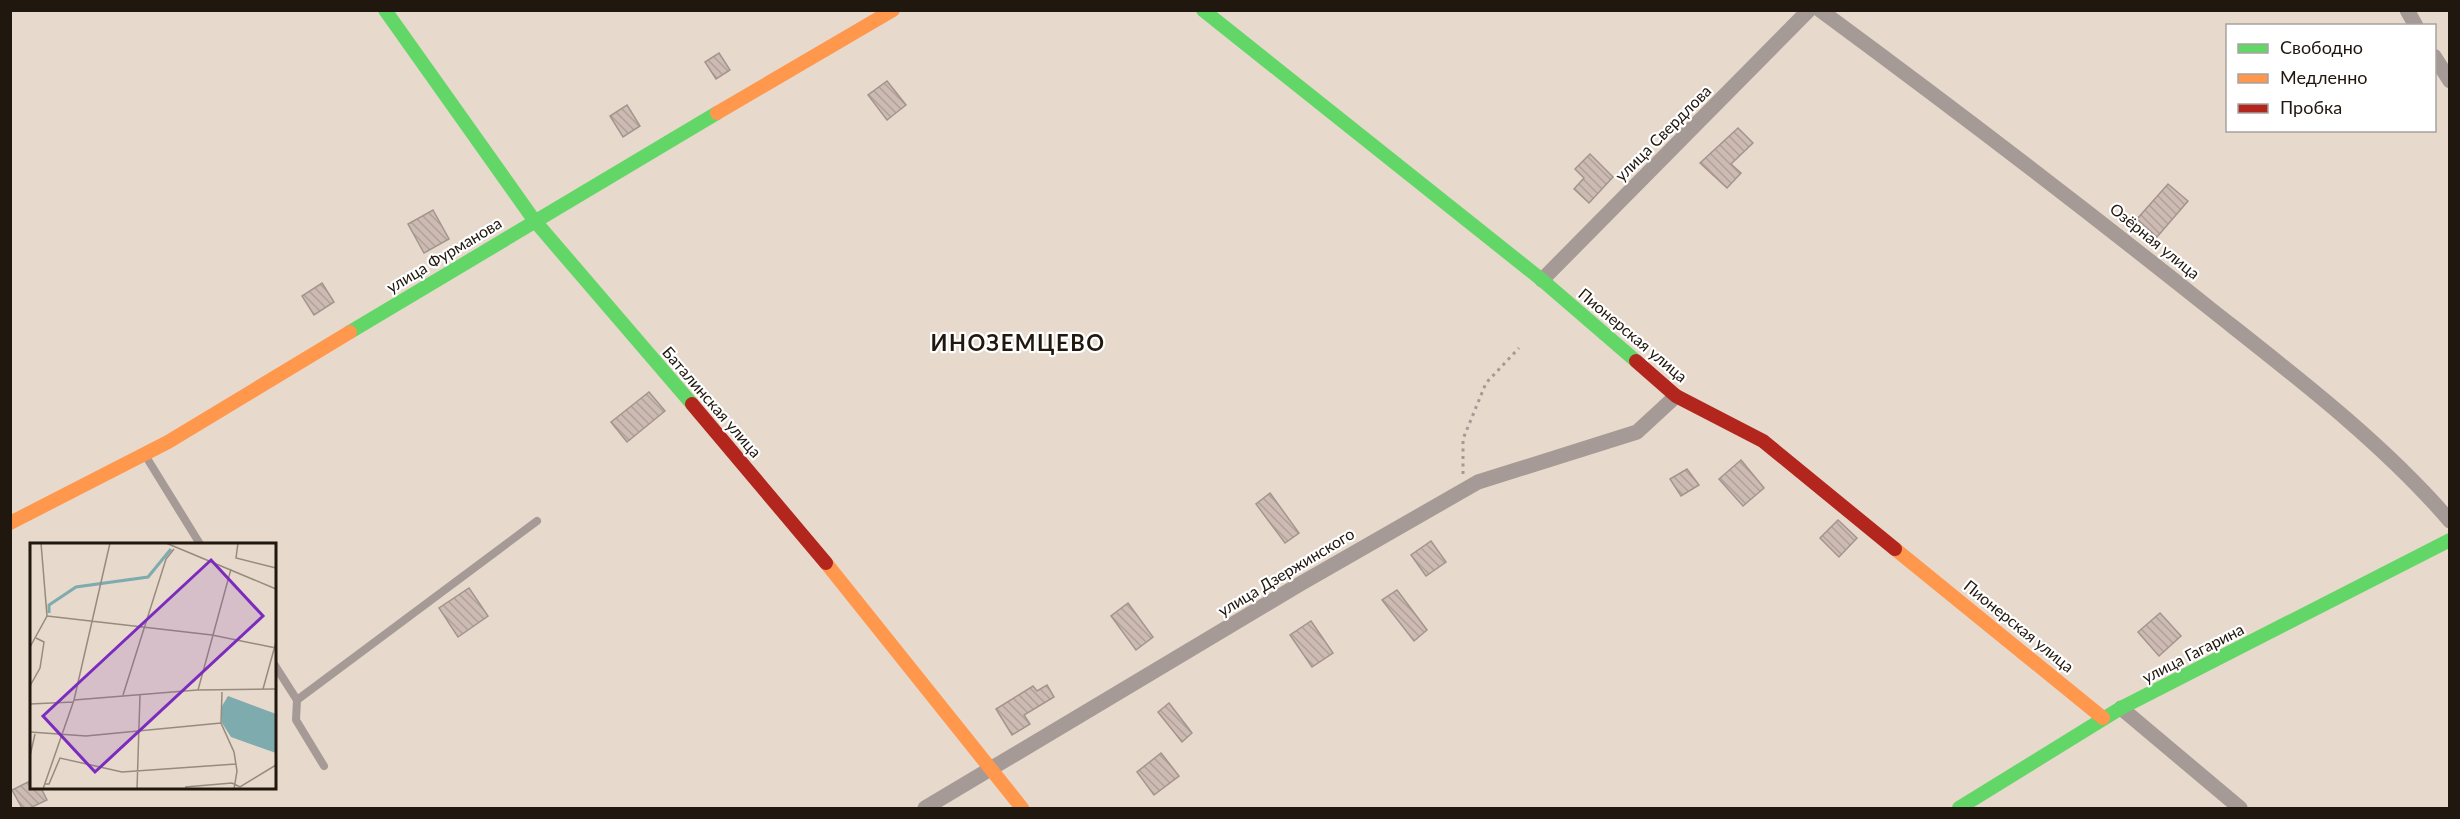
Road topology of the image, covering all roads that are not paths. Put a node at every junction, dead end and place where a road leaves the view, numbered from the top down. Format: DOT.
graph roads {
  1 [pos="385,10"];
  2 [pos="893,10"];
  3 [pos="1203,10"];
  4 [pos="1809,10"];
  5 [pos="1820,10"];
  6 [pos="2407,10"];
  7 [pos="2415,24"];
  8 [pos="2436,59"];
  9 [pos="2450,81"];
  10 [pos="534,220"];
  11 [pos="1542,280"];
  12 [pos="1677,396"];
  13 [pos="144,454"];
  14 [pos="537,521"];
  15 [pos="2450,521"];
  16 [pos="10,523"];
  17 [pos="2450,540"];
  18 [pos="199,543"];
  19 [pos="276,667"];
  20 [pos="297,699"];
  21 [pos="2121,708"];
  22 [pos="2103,718"];
  23 [pos="324,765"];
  24 [pos="991,771"];
  25 [pos="925,808"];
  26 [pos="1022,808"];
  27 [pos="1959,808"];
  28 [pos="2240,808"];
  1 -- 10 [label="street, Баталинская улица"];
  2 -- 10 [label="street, улица Фурманова"];
  3 -- 11 [label="street, Пионерская улица"];
  4 -- 11 [label="street, улица Свердлова"];
  5 -- 15 [label="street, Озёрная улица"];
  6 -- 7 [label="street"];
  8 -- 9 [label="street"];
  10 -- 13 [label="street, улица Фурманова"];
  10 -- 24 [label="street, Баталинская улица"];
  11 -- 12 [label="street, Пионерская улица"];
  12 -- 22 [label="street, Пионерская улица"];
  12 -- 24 [label="street, улица Дзержинского"];
  13 -- 16 [label="street, улица Фурманова"];
  13 -- 18 [label="lane"];
  14 -- 20 [label="lane"];
  17 -- 21 [label="street, улица Гагарина"];
  19 -- 20 [label="lane"];
  20 -- 23 [label="lane"];
  21 -- 22 [label="street, улица Гагарина"];
  21 -- 28 [label="street"];
  22 -- 27 [label="street, улица Гагарина"];
  24 -- 25 [label="street, улица Дзержинского"];
  24 -- 26 [label="street, Баталинская улица"];
}
